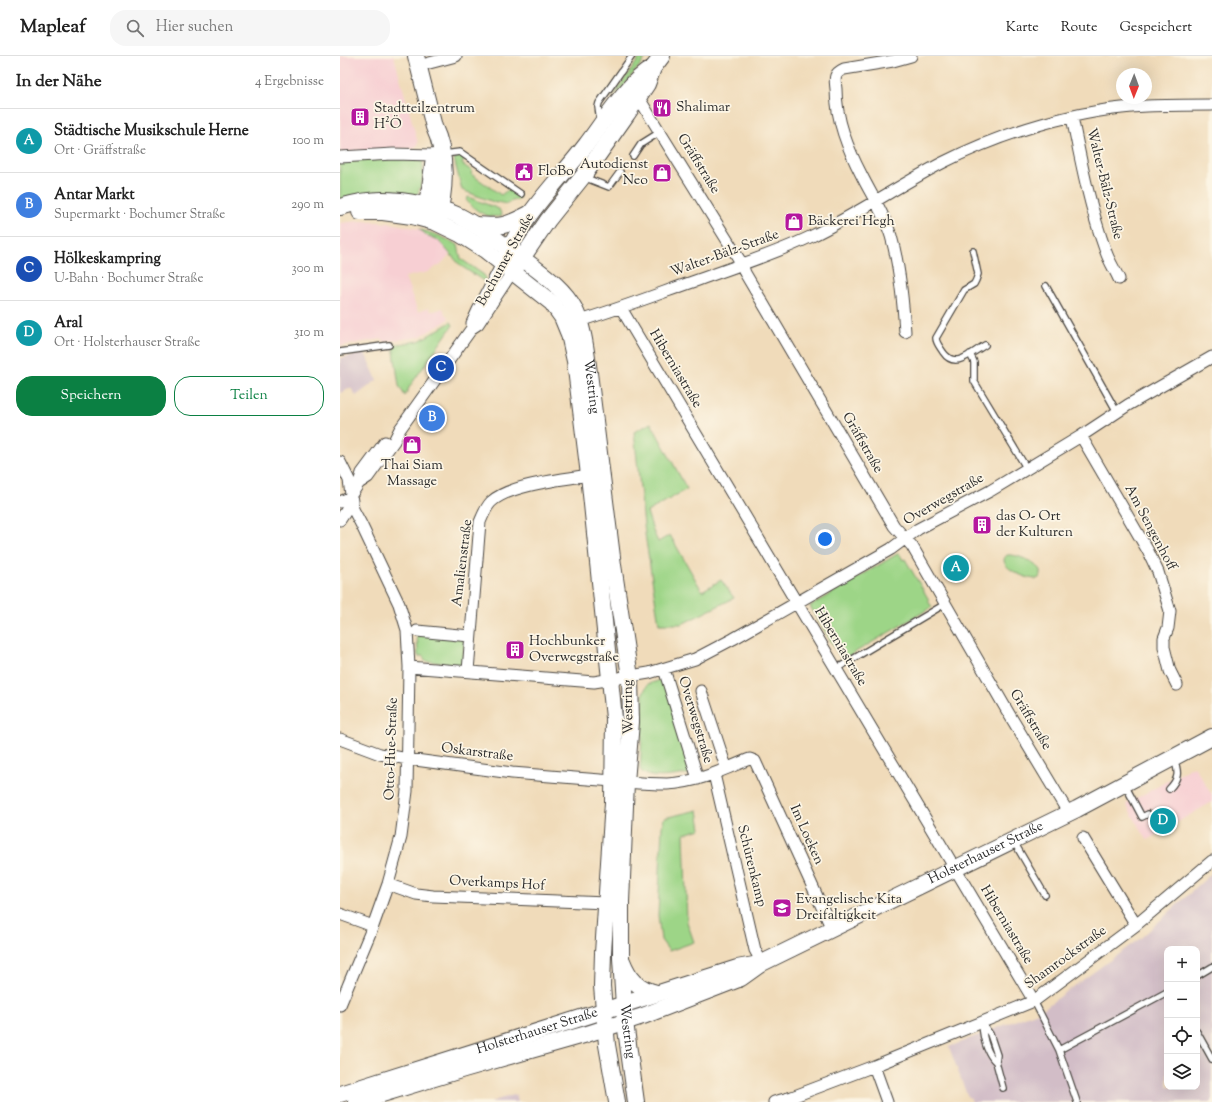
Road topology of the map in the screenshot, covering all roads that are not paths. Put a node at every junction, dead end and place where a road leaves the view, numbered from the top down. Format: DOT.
graph roads {
  1 [pos="456,56"];
  2 [pos="632,56"];
  3 [pos="911,56"];
  4 [pos="417,61"];
  5 [pos="658,62"];
  6 [pos="631,96"];
  7 [pos="1212,105"];
  8 [pos="1072,117"];
  9 [pos="601,125"];
  10 [pos="660,132"];
  11 [pos="438,154"];
  12 [pos="633,156"];
  13 [pos="340,157"];
  14 [pos="620,172"];
  15 [pos="584,175"];
  16 [pos="521,194"];
  17 [pos="876,200"];
  18 [pos="340,207"];
  19 [pos="532,212"];
  20 [pos="431,214"];
  21 [pos="340,215"];
  22 [pos="474,225"];
  23 [pos="973,251"];
  24 [pos="516,254"];
  25 [pos="742,264"];
  26 [pos="507,268"];
  27 [pos="1119,279"];
  28 [pos="1046,286"];
  29 [pos="621,308"];
  30 [pos="579,320"];
  31 [pos="905,332"];
  32 [pos="389,345"];
  33 [pos="985,345"];
  34 [pos="340,352"];
  35 [pos="970,354"];
  36 [pos="1212,357"];
  37 [pos="1117,412"];
  38 [pos="1081,436"];
  39 [pos="340,462"];
  40 [pos="1027,469"];
  41 [pos="589,475"];
  42 [pos="347,498"];
  43 [pos="340,520"];
  44 [pos="905,539"];
  45 [pos="796,603"];
  46 [pos="945,604"];
  47 [pos="417,631"];
  48 [pos="470,636"];
  49 [pos="409,667"];
  50 [pos="664,669"];
  51 [pos="836,669"];
  52 [pos="468,672"];
  53 [pos="630,677"];
  54 [pos="610,680"];
  55 [pos="1177,685"];
  56 [pos="701,691"];
  57 [pos="1212,738"];
  58 [pos="340,739"];
  59 [pos="408,759"];
  60 [pos="1174,759"];
  61 [pos="747,760"];
  62 [pos="727,768"];
  63 [pos="714,774"];
  64 [pos="698,779"];
  65 [pos="620,781"];
  66 [pos="1125,784"];
  67 [pos="1169,789"];
  68 [pos="1069,814"];
  69 [pos="1148,814"];
  70 [pos="1083,838"];
  71 [pos="1012,840"];
  72 [pos="1212,861"];
  73 [pos="955,868"];
  74 [pos="388,884"];
  75 [pos="1045,895"];
  76 [pos="606,904"];
  77 [pos="340,914"];
  78 [pos="1136,925"];
  79 [pos="373,926"];
  80 [pos="832,929"];
  81 [pos="620,958"];
  82 [pos="760,964"];
  83 [pos="1212,967"];
  84 [pos="1200,974"];
  85 [pos="657,993"];
  86 [pos="1164,994"];
  87 [pos="1034,1001"];
  88 [pos="340,1005"];
  89 [pos="623,1005"];
  90 [pos="604,1012"];
  91 [pos="625,1022"];
  92 [pos="982,1023"];
  93 [pos="605,1028"];
  94 [pos="1200,1037"];
  95 [pos="1059,1050"];
  96 [pos="1212,1059"];
  97 [pos="874,1066"];
  98 [pos="1003,1088"];
  99 [pos="340,1094"];
  100 [pos="356,1102"];
  101 [pos="617,1102"];
  102 [pos="636,1102"];
  103 [pos="774,1102"];
  104 [pos="887,1102"];
  105 [pos="891,1102"];
  106 [pos="1077,1102"];
  1 -- 4 [label="street"];
  2 -- 9 [label="lane"];
  3 -- 17 [label="street"];
  4 -- 11 [label="main road"];
  5 -- 6 [label="main road, Bochumer Straße"];
  6 -- 9 [label="main road, Bochumer Straße"];
  6 -- 10 [label="street, Gräffstraße"];
  6 -- 15 [label="main road, Bochumer Straße"];
  7 -- 8 [label="street, Walter-Bälz-Straße"];
  8 -- 17 [label="street, Walter-Bälz-Straße"];
  8 -- 27 [label="street, Walter-Bälz-Straße"];
  9 -- 19 [label="main road, Bochumer Straße"];
  10 -- 12 [label="lane"];
  10 -- 25 [label="street, Gräffstraße"];
  11 -- 13 [label="street"];
  11 -- 16 [label="lane"];
  11 -- 20 [label="main road"];
  14 -- 15 [label="lane"];
  15 -- 24 [label="main road, Bochumer Straße"];
  17 -- 25 [label="street, Walter-Bälz-Straße"];
  17 -- 31 [label="street"];
  18 -- 20 [label="main road"];
  19 -- 22 [label="main road"];
  19 -- 24 [label="main road, Bochumer Straße"];
  20 -- 21 [label="main road"];
  20 -- 22 [label="main road, Westring"];
  20 -- 26 [label="main road, Westring"];
  22 -- 24 [label="main road, Westring"];
  23 -- 35 [label="lane"];
  24 -- 26 [label="main road, Bochumer Straße"];
  24 -- 30 [label="main road, Westring"];
  25 -- 29 [label="street, Walter-Bälz-Straße"];
  25 -- 44 [label="street, Gräffstraße"];
  26 -- 41 [label="main road, Westring"];
  26 -- 42 [label="street, Bochumer Straße"];
  28 -- 37 [label="lane"];
  29 -- 30 [label="street, Walter-Bälz-Straße"];
  29 -- 45 [label="street, Hiberniastraße"];
  30 -- 53 [label="main road, Westring"];
  32 -- 34 [label="lane"];
  33 -- 35 [label="lane"];
  35 -- 40 [label="lane"];
  36 -- 37 [label="street, Overwegstraße"];
  37 -- 38 [label="street, Overwegstraße"];
  38 -- 40 [label="street, Overwegstraße"];
  38 -- 55 [label="street, Am Sengenhoff"];
  39 -- 42 [label="street, Otto-Hue-Straße"];
  40 -- 44 [label="street, Overwegstraße"];
  41 -- 48 [label="street, Amalienstraße"];
  41 -- 54 [label="main road, Westring"];
  42 -- 43 [label="street, Bochumer Straße"];
  42 -- 49 [label="street, Otto-Hue-Straße"];
  44 -- 45 [label="street, Overwegstraße"];
  44 -- 46 [label="street, Gräffstraße"];
  45 -- 50 [label="street, Overwegstraße"];
  45 -- 51 [label="street, Hiberniastraße"];
  46 -- 51 [label="lane"];
  46 -- 68 [label="street, Gräffstraße"];
  47 -- 48 [label="street"];
  48 -- 52 [label="street, Amalienstraße"];
  49 -- 52 [label="street, Overwegstraße"];
  49 -- 59 [label="street, Otto-Hue-Straße"];
  50 -- 53 [label="street, Overwegstraße"];
  50 -- 64 [label="street, Overwegstraße"];
  51 -- 73 [label="street, Hiberniastraße"];
  52 -- 54 [label="street, Overwegstraße"];
  53 -- 54 [label="street, Overwegstraße"];
  53 -- 65 [label="main road, Westring"];
  54 -- 65 [label="main road, Westring"];
  56 -- 62 [label="street"];
  57 -- 60 [label="main road, Holsterhauser Straße"];
  58 -- 59 [label="street, Oskarstraße"];
  59 -- 65 [label="street, Oskarstraße"];
  59 -- 74 [label="street, Otto-Hue-Straße"];
  60 -- 66 [label="main road, Holsterhauser Straße"];
  60 -- 67 [label="lane"];
  61 -- 62 [label="street, Oskarstraße"];
  61 -- 80 [label="street, Im Loeken"];
  62 -- 63 [label="street, Oskarstraße"];
  63 -- 64 [label="street, Oskarstraße"];
  63 -- 82 [label="street, Schürenkamp"];
  64 -- 65 [label="street, Oskarstraße"];
  65 -- 76 [label="main road, Westring"];
  65 -- 81 [label="main road, Westring"];
  66 -- 68 [label="main road, Holsterhauser Straße"];
  66 -- 69 [label="lane"];
  68 -- 71 [label="main road, Holsterhauser Straße"];
  70 -- 78 [label="street"];
  71 -- 73 [label="main road, Holsterhauser Straße"];
  71 -- 75 [label="lane"];
  72 -- 78 [label="street, Shamrockstraße"];
  73 -- 80 [label="main road, Holsterhauser Straße"];
  73 -- 87 [label="street, Hiberniastraße"];
  74 -- 76 [label="street, Overkamps Hof"];
  74 -- 79 [label="street, Otto-Hue-Straße"];
  76 -- 90 [label="main road, Westring"];
  77 -- 79 [label="street"];
  78 -- 87 [label="street, Shamrockstraße"];
  79 -- 88 [label="street, Otto-Hue-Straße"];
  80 -- 82 [label="main road, Holsterhauser Straße"];
  81 -- 85 [label="main road"];
  81 -- 89 [label="main road, Westring"];
  82 -- 85 [label="main road, Holsterhauser Straße"];
  82 -- 91 [label="main road, Holsterhauser Straße"];
  83 -- 84 [label="lane"];
  85 -- 89 [label="main road, Holsterhauser Straße"];
  86 -- 95 [label="lane"];
  87 -- 92 [label="street, Shamrockstraße"];
  87 -- 95 [label="lane"];
  89 -- 90 [label="main road, Holsterhauser Straße"];
  89 -- 91 [label="main road, Westring"];
  90 -- 93 [label="main road, Westring"];
  90 -- 99 [label="main road, Holsterhauser Straße"];
  91 -- 93 [label="main road, Holsterhauser Straße"];
  91 -- 102 [label="main road, Westring"];
  92 -- 97 [label="street, Shamrockstraße"];
  92 -- 98 [label="lane"];
  93 -- 100 [label="main road, Holsterhauser Straße"];
  93 -- 101 [label="main road, Westring"];
  94 -- 96 [label="lane"];
  95 -- 106 [label="lane"];
  97 -- 103 [label="street, Shamrockstraße"];
  97 -- 104 [label="street"];
  104 -- 105 [label="street"];
}
